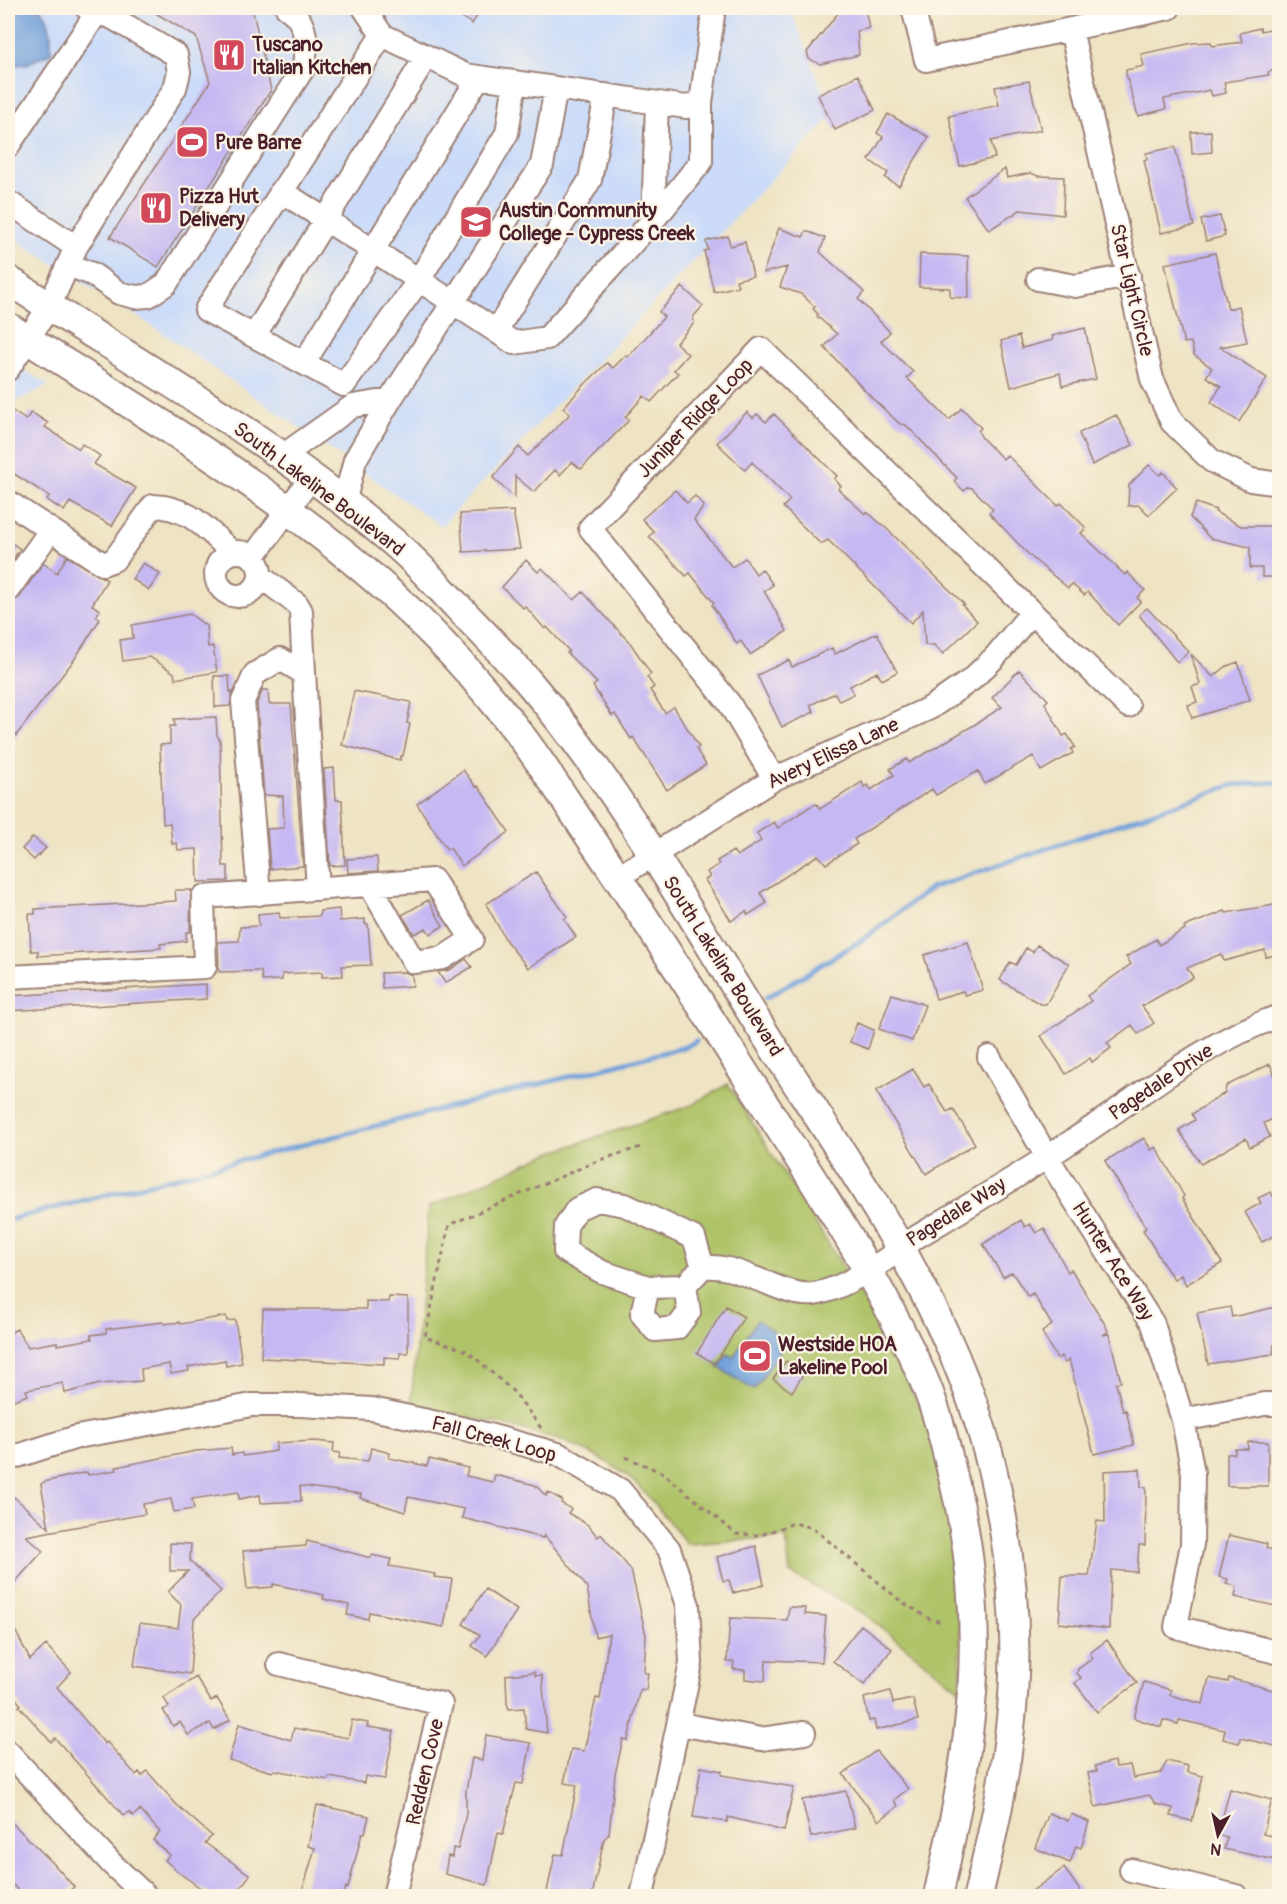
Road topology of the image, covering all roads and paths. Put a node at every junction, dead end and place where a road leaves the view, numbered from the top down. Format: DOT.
graph roads {
  1 [pos="287,8"];
  2 [pos="364,8"];
  3 [pos="714,8"];
  4 [pos="913,8"];
  5 [pos="1169,8"];
  6 [pos="95,9"];
  7 [pos="1071,30"];
  8 [pos="382,35"];
  9 [pos="426,57"];
  10 [pos="479,77"];
  11 [pos="515,82"];
  12 [pos="556,88"];
  13 [pos="606,95"];
  14 [pos="657,103"];
  15 [pos="702,103"];
  16 [pos="8,146"];
  17 [pos="281,191"];
  18 [pos="8,202"];
  19 [pos="325,220"];
  20 [pos="653,220"];
  21 [pos="372,252"];
  22 [pos="72,256"];
  23 [pos="1129,276"];
  24 [pos="1038,279"];
  25 [pos="8,280"];
  26 [pos="418,280"];
  27 [pos="452,302"];
  28 [pos="49,307"];
  29 [pos="496,331"];
  30 [pos="17,333"];
  31 [pos="254,336"];
  32 [pos="304,363"];
  33 [pos="8,369"];
  34 [pos="390,400"];
  35 [pos="280,456"];
  36 [pos="311,478"];
  37 [pos="1280,484"];
  38 [pos="8,502"];
  39 [pos="344,503"];
  40 [pos="287,508"];
  41 [pos="50,531"];
  42 [pos="248,562"];
  43 [pos="8,590"];
  44 [pos="1032,612"];
  45 [pos="304,673"];
  46 [pos="1128,706"];
  47 [pos="774,779"];
  48 [pos="653,856"];
  49 [pos="618,877"];
  50 [pos="370,885"];
  51 [pos="318,889"];
  52 [pos="259,894"];
  53 [pos="8,977"];
  54 [pos="1280,1016"];
  55 [pos="989,1057"];
  56 [pos="644,1146"];
  57 [pos="1047,1156"];
  58 [pos="900,1247"];
  59 [pos="703,1267"];
  60 [pos="869,1270"];
  61 [pos="685,1286"];
  62 [pos="648,1287"];
  63 [pos="1280,1404"];
  64 [pos="1183,1420"];
  65 [pos="542,1430"];
  66 [pos="626,1457"];
  67 [pos="8,1459"];
  68 [pos="943,1622"];
  69 [pos="1280,1653"];
  70 [pos="279,1664"];
  71 [pos="680,1724"];
  72 [pos="804,1733"];
  73 [pos="8,1752"];
  74 [pos="1131,1870"];
  75 [pos="146,1896"];
  76 [pos="394,1896"];
  77 [pos="642,1896"];
  78 [pos="938,1896"];
  79 [pos="978,1896"];
  80 [pos="1236,1896"];
  1 -- 22 [label="street"];
  2 -- 8 [label="street"];
  3 -- 15 [label="street"];
  4 -- 7 [label="street"];
  5 -- 7 [label="street"];
  6 -- 16 [label="street"];
  6 -- 22 [label="street"];
  7 -- 23 [label="street, Star Light Circle"];
  8 -- 9 [label="street"];
  8 -- 17 [label="street"];
  9 -- 10 [label="street"];
  9 -- 19 [label="street"];
  10 -- 11 [label="street"];
  10 -- 21 [label="street"];
  11 -- 12 [label="street"];
  11 -- 26 [label="street"];
  12 -- 13 [label="street"];
  12 -- 27 [label="street"];
  13 -- 14 [label="street"];
  13 -- 29 [label="street"];
  14 -- 15 [label="street"];
  14 -- 20 [label="street"];
  15 -- 20 [label="street"];
  17 -- 19 [label="street"];
  17 -- 31 [label="street"];
  18 -- 22 [label="street"];
  19 -- 21 [label="street"];
  19 -- 31 [label="street"];
  20 -- 29 [label="street"];
  21 -- 26 [label="street"];
  21 -- 32 [label="street"];
  22 -- 28 [label="street"];
  23 -- 24 [label="street"];
  23 -- 37 [label="street, Star Light Circle"];
  25 -- 28 [label="main road, South Lakeline Boulevard"];
  26 -- 27 [label="street"];
  26 -- 32 [label="street"];
  27 -- 29 [label="street"];
  27 -- 34 [label="street"];
  28 -- 30 [label="street"];
  28 -- 35 [label="main road, South Lakeline Boulevard"];
  30 -- 33 [label="street"];
  30 -- 40 [label="main road, South Lakeline Boulevard"];
  31 -- 32 [label="street"];
  34 -- 35 [label="street"];
  34 -- 39 [label="street"];
  35 -- 36 [label="main road, South Lakeline Boulevard"];
  36 -- 39 [label="main road, South Lakeline Boulevard"];
  36 -- 40 [label="street"];
  38 -- 41 [label="street"];
  39 -- 48 [label="main road, South Lakeline Boulevard"];
  40 -- 42 [label="street"];
  40 -- 49 [label="main road, South Lakeline Boulevard"];
  41 -- 42 [label="street"];
  41 -- 43 [label="street"];
  42 -- 45 [label="street"];
  44 -- 46 [label="street, Juniper Ridge Loop"];
  44 -- 47 [label="street, Avery Elissa Lane"];
  44 -- 47 [label="street, Juniper Ridge Loop"];
  45 -- 51 [label="street"];
  45 -- 52 [label="street"];
  47 -- 48 [label="street, Avery Elissa Lane"];
  48 -- 49 [label="street, Avery Elissa Lane"];
  48 -- 58 [label="main road, South Lakeline Boulevard"];
  49 -- 60 [label="main road, South Lakeline Boulevard"];
  50 -- 50 [label="street"];
  50 -- 51 [label="street"];
  51 -- 52 [label="street"];
  52 -- 53 [label="street"];
  54 -- 57 [label="street, Pagedale Drive"];
  55 -- 57 [label="street, Hunter Ace Way"];
  56 -- 65 [label="path"];
  57 -- 58 [label="street, Pagedale Way"];
  57 -- 64 [label="street, Hunter Ace Way"];
  58 -- 60 [label="street, Pagedale Way"];
  58 -- 79 [label="main road, South Lakeline Boulevard"];
  59 -- 60 [label="street, Pagedale Way"];
  59 -- 61 [label="street"];
  59 -- 62 [label="street"];
  60 -- 78 [label="main road, South Lakeline Boulevard"];
  61 -- 62 [label="street"];
  61 -- 62 [label="street"];
  63 -- 64 [label="street"];
  64 -- 69 [label="street, Hunter Ace Way"];
  66 -- 68 [label="path"];
  67 -- 71 [label="street, Fall Creek Loop"];
  70 -- 76 [label="street, Redden Cove"];
  71 -- 72 [label="street"];
  71 -- 77 [label="street, Fall Creek Loop"];
  73 -- 75 [label="street"];
  74 -- 80 [label="street"];
}
